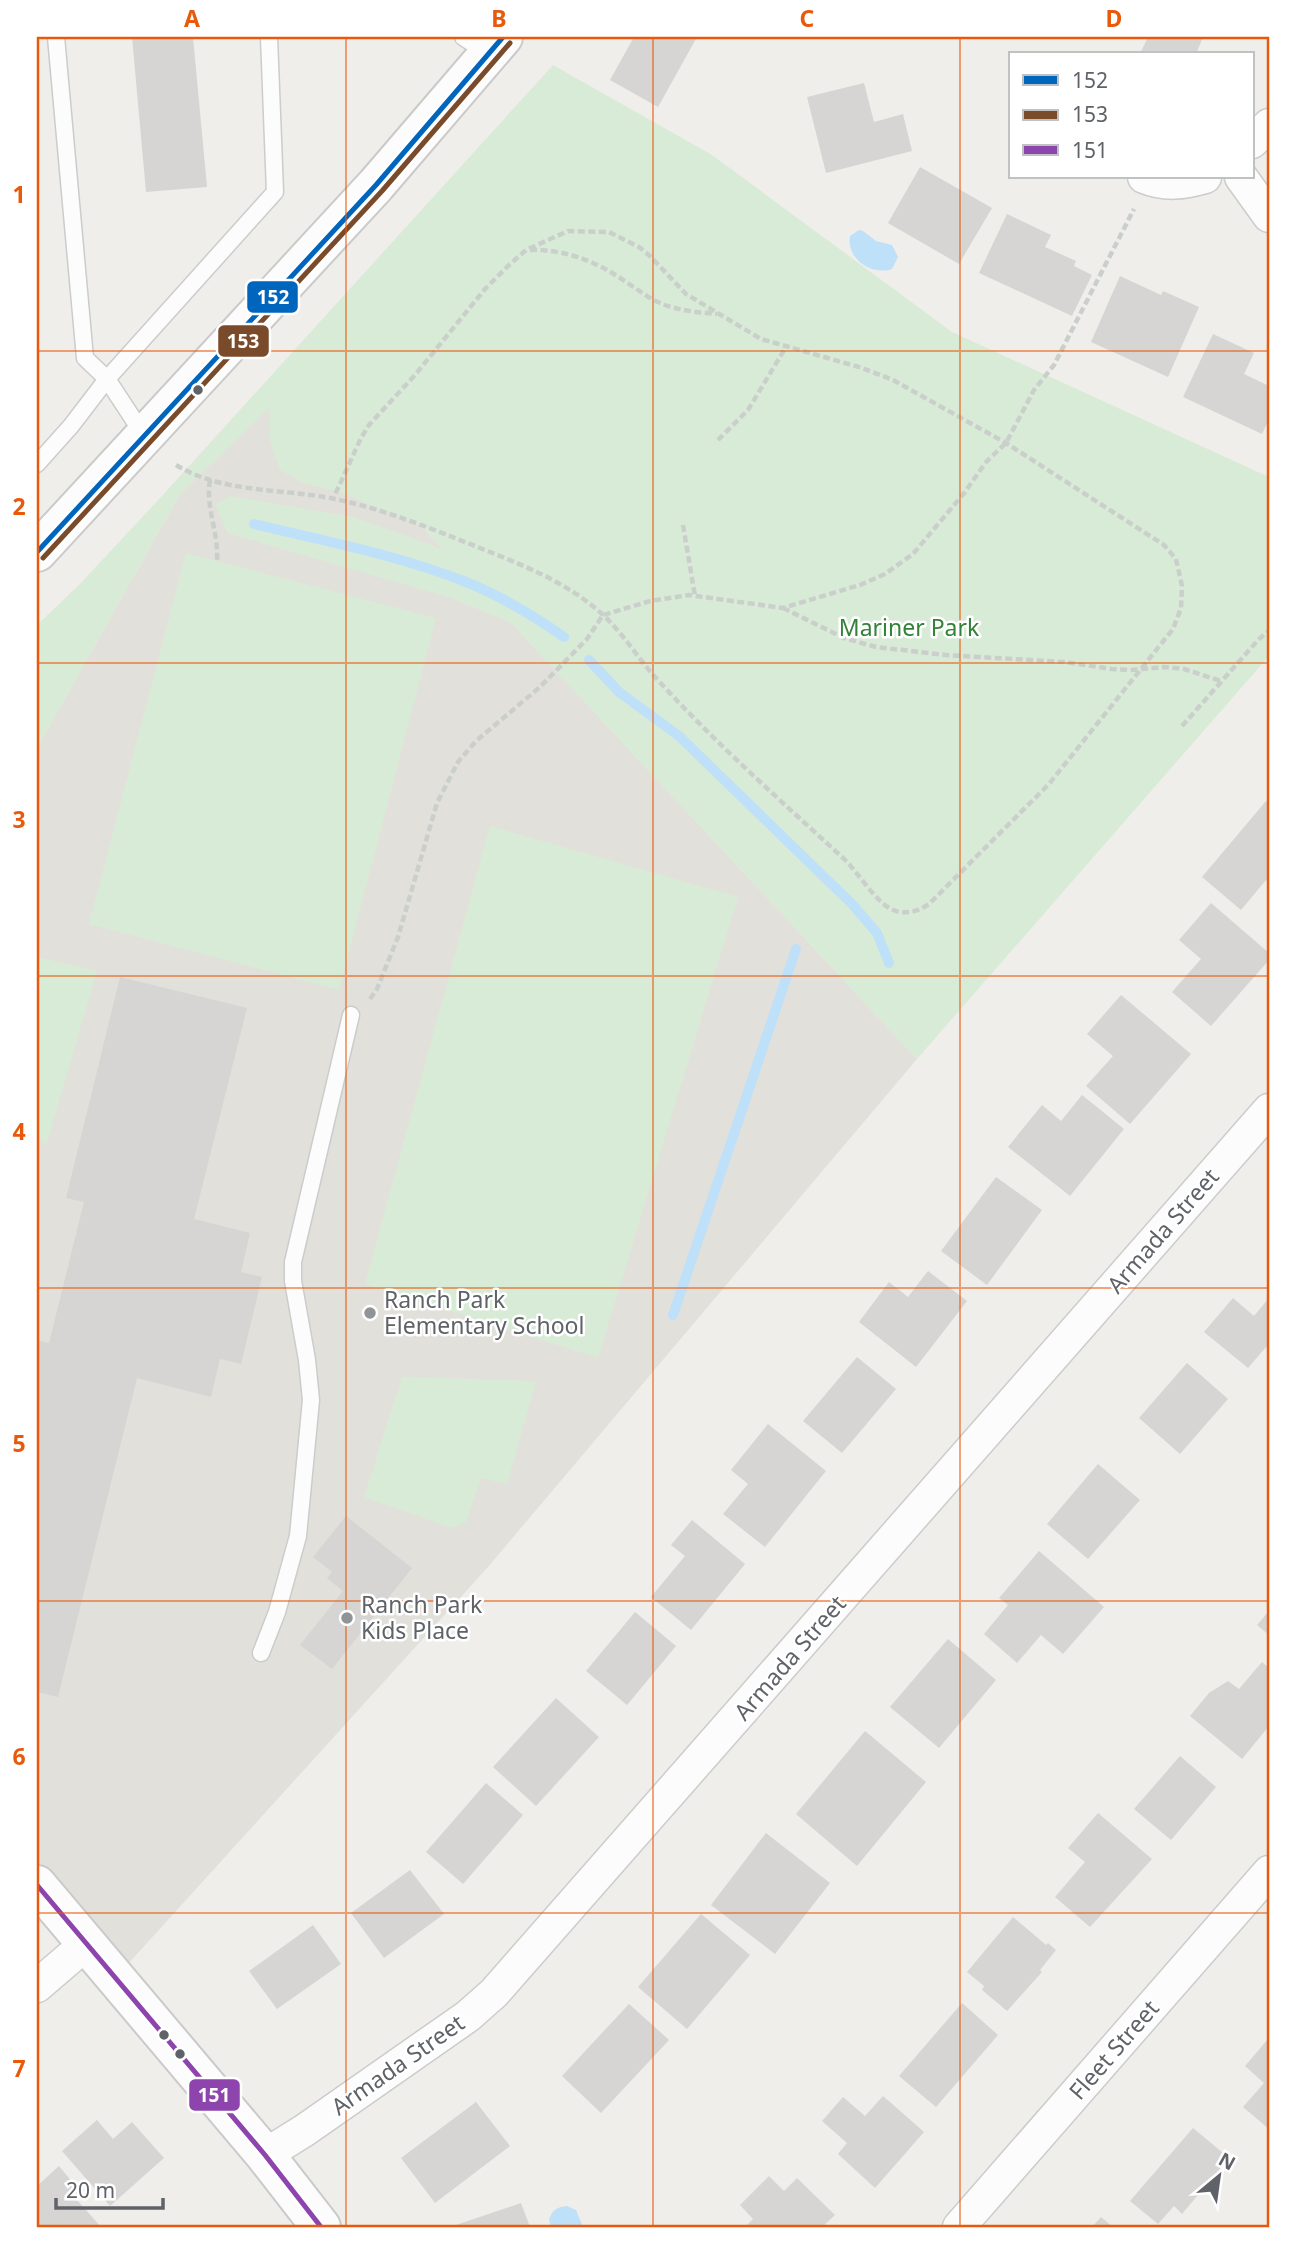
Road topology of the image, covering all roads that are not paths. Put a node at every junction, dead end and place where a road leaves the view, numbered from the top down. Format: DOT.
graph roads {
  1 [pos="56,37"];
  2 [pos="269,37"];
  3 [pos="485,42"];
  4 [pos="1269,125"];
  5 [pos="1254,140"];
  6 [pos="1147,178"];
  7 [pos="1202,178"];
  8 [pos="1242,178"];
  9 [pos="1269,216"];
  10 [pos="107,379"];
  11 [pos="145,437"];
  12 [pos="37,464"];
  13 [pos="37,552"];
  14 [pos="351,1015"];
  15 [pos="1269,1110"];
  16 [pos="261,1653"];
  17 [pos="1269,1872"];
  18 [pos="37,1885"];
  19 [pos="86,1944"];
  20 [pos="37,1986"];
  21 [pos="265,2155"];
  22 [pos="321,2227"];
  23 [pos="960,2227"];
  1 -- 10 [label="lane"];
  2 -- 10 [label="lane"];
  3 -- 11 [label="main road"];
  4 -- 5 [label="street"];
  6 -- 7 [label="street"];
  8 -- 9 [label="street"];
  10 -- 11 [label="lane"];
  10 -- 12 [label="lane"];
  11 -- 13 [label="main road"];
  14 -- 16 [label="lane"];
  15 -- 21 [label="street, Armada Street"];
  17 -- 23 [label="street, Fleet Street"];
  18 -- 19 [label="main road"];
  19 -- 20 [label="street"];
  19 -- 21 [label="main road"];
  21 -- 22 [label="main road"];
}
